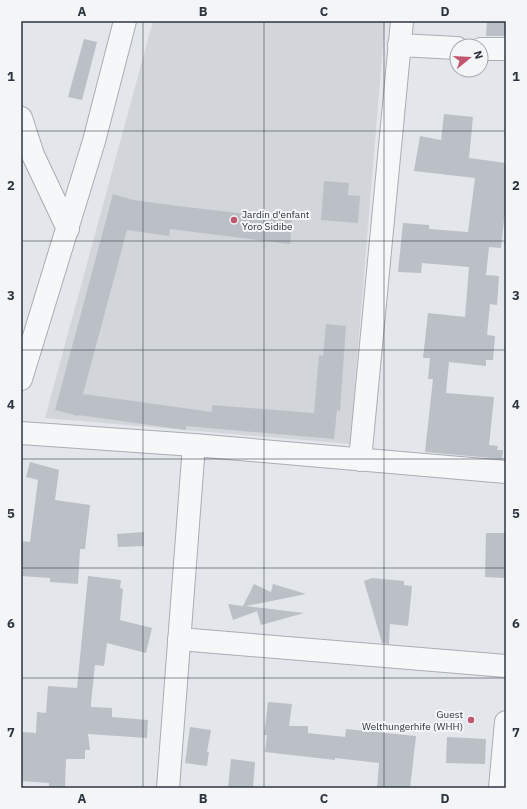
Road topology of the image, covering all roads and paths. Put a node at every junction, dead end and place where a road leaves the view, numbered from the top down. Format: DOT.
graph roads {
  1 [pos="125,21"];
  2 [pos="402,21"];
  3 [pos="399,45"];
  4 [pos="449,48"];
  5 [pos="489,48"];
  6 [pos="506,49"];
  7 [pos="21,118"];
  8 [pos="27,157"];
  9 [pos="68,229"];
  10 [pos="21,379"];
  11 [pos="21,433"];
  12 [pos="194,445"];
  13 [pos="360,460"];
  14 [pos="506,472"];
  15 [pos="179,640"];
  16 [pos="506,666"];
  17 [pos="506,722"];
  18 [pos="168,788"];
  19 [pos="500,788"];
  1 -- 9 [label="street"];
  2 -- 3 [label="street"];
  3 -- 4 [label="street"];
  3 -- 13 [label="street"];
  5 -- 6 [label="street"];
  7 -- 8 [label="street"];
  8 -- 9 [label="street"];
  9 -- 10 [label="street"];
  11 -- 12 [label="street"];
  12 -- 13 [label="street"];
  12 -- 15 [label="street"];
  13 -- 14 [label="street"];
  15 -- 16 [label="street"];
  15 -- 18 [label="street"];
  17 -- 19 [label="street"];
}
